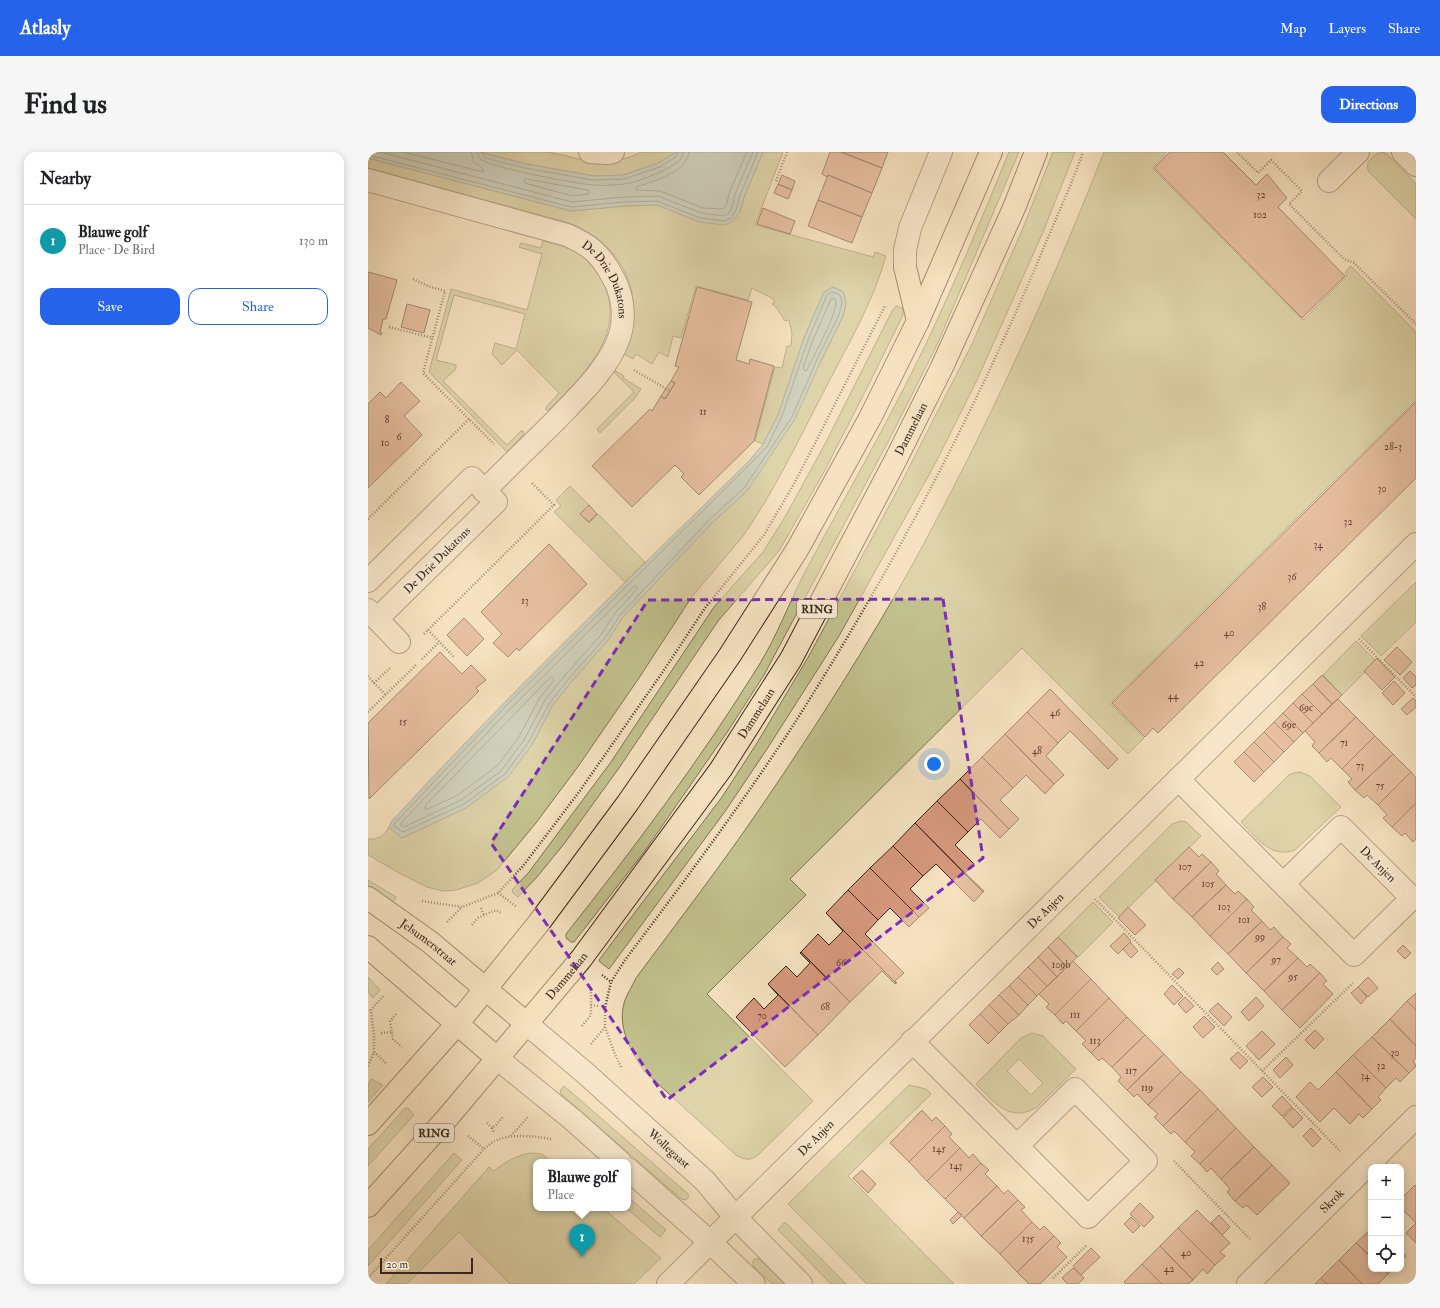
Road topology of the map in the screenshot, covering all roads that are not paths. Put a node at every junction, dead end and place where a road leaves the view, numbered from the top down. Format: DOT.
graph roads {
  1 [pos="590,152"];
  2 [pos="613,152"];
  3 [pos="941,152"];
  4 [pos="991,152"];
  5 [pos="1036,152"];
  6 [pos="1358,152"];
  7 [pos="1403,152"];
  8 [pos="1416,165"];
  9 [pos="368,180"];
  10 [pos="1329,181"];
  11 [pos="904,267"];
  12 [pos="918,321"];
  13 [pos="484,491"];
  14 [pos="1416,544"];
  15 [pos="368,581"];
  16 [pos="372,615"];
  17 [pos="399,642"];
  18 [pos="1178,779"];
  19 [pos="1283,884"];
  20 [pos="368,898"];
  21 [pos="368,947"];
  22 [pos="486,989"];
  23 [pos="457,1024"];
  24 [pos="527,1024"];
  25 [pos="912,1041"];
  26 [pos="498,1059"];
  27 [pos="1416,1117"];
  28 [pos="368,1124"];
  29 [pos="1017,1146"];
  30 [pos="617,1159"];
  31 [pos="631,1172"];
  32 [pos="368,1206"];
  33 [pos="735,1217"];
  34 [pos="710,1242"];
  35 [pos="668,1284"];
  36 [pos="754,1284"];
  37 [pos="801,1284"];
  38 [pos="1248,1284"];
  1 -- 2 [label="street"];
  3 -- 11 [label="street"];
  4 -- 12 [label="main road"];
  5 -- 24 [label="main road, Dammelaan / RING"];
  6 -- 10 [label="street"];
  7 -- 8 [label="street"];
  9 -- 13 [label="street, De Drie Dukatons"];
  11 -- 12 [label="main road"];
  12 -- 22 [label="main road"];
  13 -- 15 [label="street, De Drie Dukatons"];
  13 -- 16 [label="street, De Drie Dukatons"];
  14 -- 18 [label="street, De Anjen"];
  16 -- 17 [label="street"];
  18 -- 19 [label="street, De Anjen"];
  18 -- 25 [label="street, De Anjen"];
  19 -- 19 [label="street, De Anjen"];
  20 -- 22 [label="main road, Jelsumerstraat"];
  21 -- 23 [label="main road"];
  22 -- 23 [label="main road"];
  22 -- 24 [label="main road, Jelsumerstraat"];
  23 -- 26 [label="main road"];
  23 -- 28 [label="main road"];
  24 -- 26 [label="main road, Dammelaan / RING"];
  24 -- 33 [label="street, Wollegaast"];
  25 -- 29 [label="street"];
  25 -- 33 [label="street, De Anjen"];
  26 -- 30 [label="street"];
  26 -- 32 [label="main road, Dammelaan / RING"];
  27 -- 38 [label="street, Skrok"];
  29 -- 29 [label="street"];
  31 -- 34 [label="street"];
  33 -- 34 [label="street, De Anjen"];
  33 -- 37 [label="street, Wollegaast"];
  34 -- 35 [label="street, De Anjen"];
  34 -- 36 [label="street"];
}
